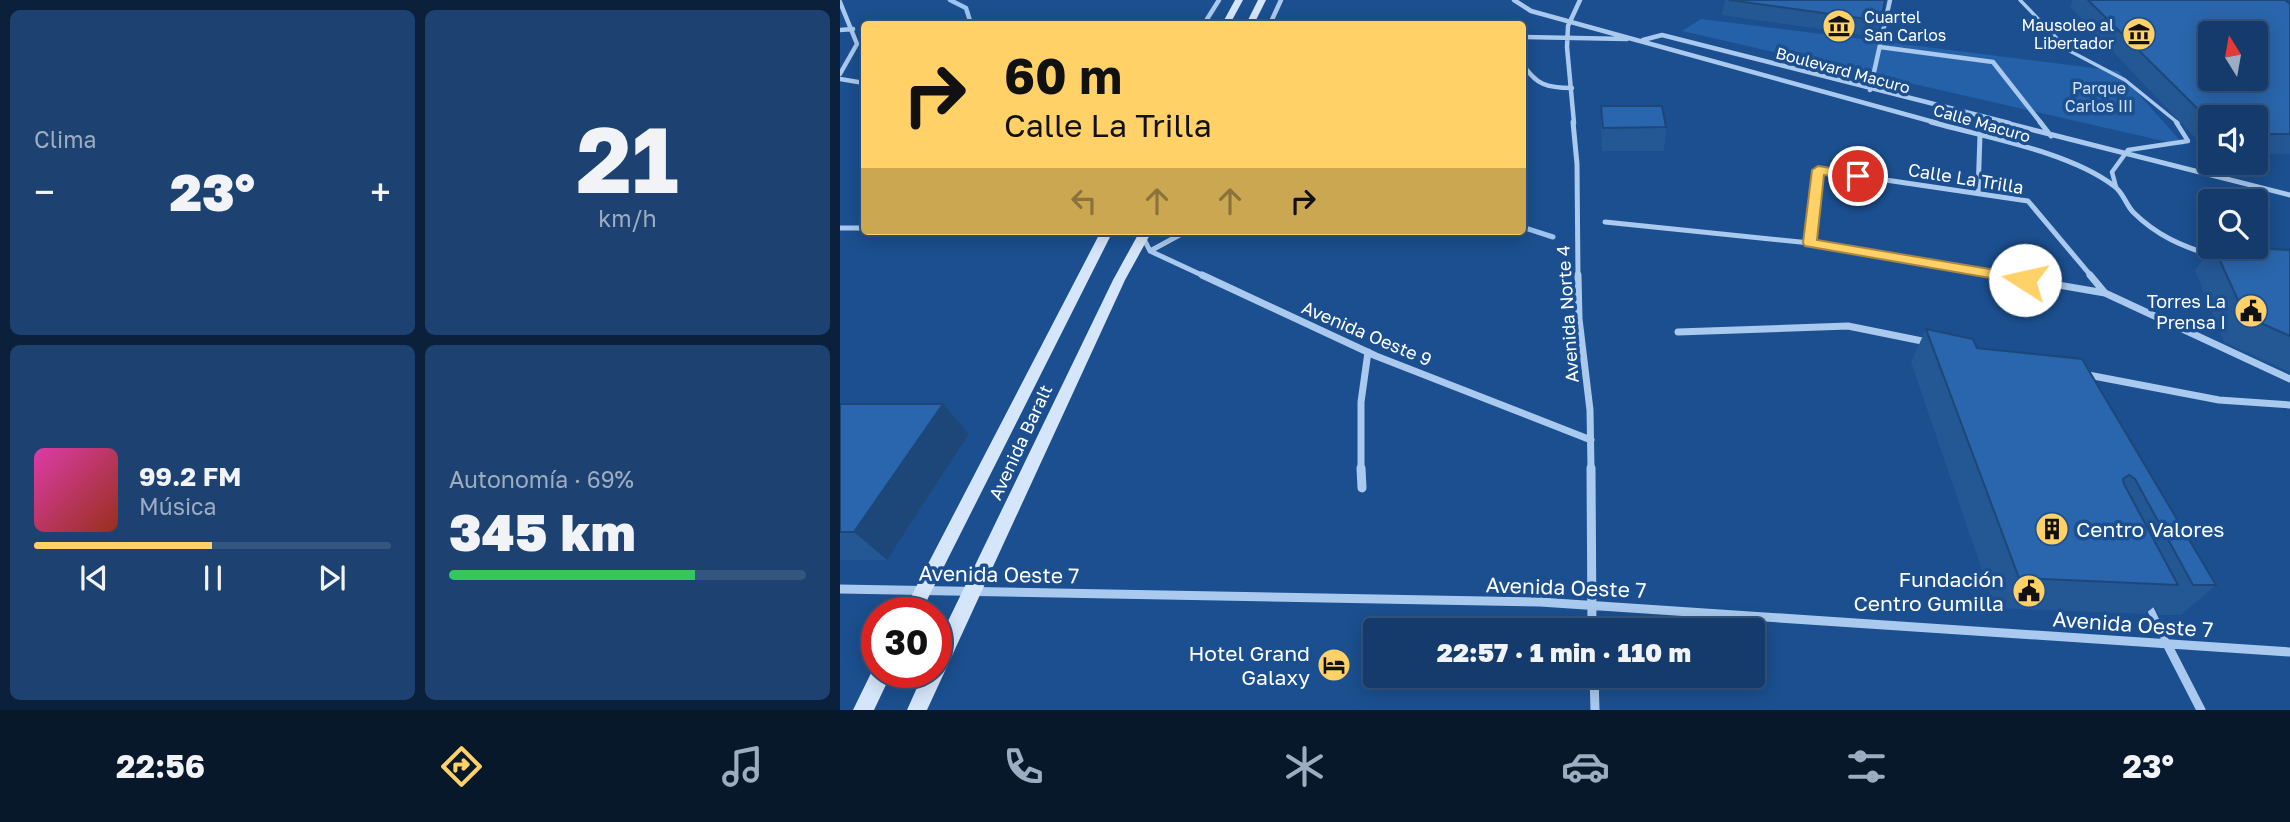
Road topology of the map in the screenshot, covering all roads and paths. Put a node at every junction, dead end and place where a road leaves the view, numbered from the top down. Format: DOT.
graph roads {
  1 [pos="1219,0"];
  2 [pos="1240,0"];
  3 [pos="1262,0"];
  4 [pos="1281,0"];
  5 [pos="1514,0"];
  6 [pos="1580,0"];
  7 [pos="1890,0"];
  8 [pos="2020,0"];
  9 [pos="840,2"];
  10 [pos="1207,21"];
  11 [pos="1228,21"];
  12 [pos="1252,21"];
  13 [pos="1271,21"];
  14 [pos="853,29"];
  15 [pos="840,30"];
  16 [pos="1526,37"];
  17 [pos="1642,40"];
  18 [pos="1880,47"];
  19 [pos="1526,70"];
  20 [pos="840,77"];
  21 [pos="861,82"];
  22 [pos="1572,88"];
  23 [pos="1870,90"];
  24 [pos="1980,135"];
  25 [pos="2051,136"];
  26 [pos="2125,155"];
  27 [pos="2116,187"];
  28 [pos="1978,193"];
  29 [pos="2290,195"];
  30 [pos="1605,222"];
  31 [pos="840,228"];
  32 [pos="861,228"];
  33 [pos="1105,235"];
  34 [pos="1149,238"];
  35 [pos="1810,243"];
  36 [pos="2198,251"];
  37 [pos="2105,293"];
  38 [pos="1678,332"];
  39 [pos="1942,345"];
  40 [pos="1368,352"];
  41 [pos="2076,372"];
  42 [pos="2290,379"];
  43 [pos="2290,405"];
  44 [pos="1591,440"];
  45 [pos="1362,488"];
  46 [pos="840,589"];
  47 [pos="924,590"];
  48 [pos="972,592"];
  49 [pos="920,597"];
  50 [pos="2145,598"];
  51 [pos="1591,605"];
  52 [pos="1592,618"];
  53 [pos="952,634"];
  54 [pos="2167,644"];
  55 [pos="2290,652"];
  56 [pos="874,688"];
  57 [pos="927,688"];
  58 [pos="1594,688"];
  59 [pos="863,710"];
  60 [pos="917,710"];
  61 [pos="1595,710"];
  62 [pos="2201,710"];
  1 -- 10 [label="street"];
  2 -- 11 [label="main road"];
  3 -- 12 [label="main road"];
  4 -- 13 [label="street"];
  5 -- 17 [label="street, Boulevard Macuro"];
  6 -- 22 [label="street, Avenida Norte 4"];
  7 -- 18 [label="street"];
  8 -- 26 [label="lane"];
  9 -- 14 [label="street"];
  14 -- 15 [label="street"];
  14 -- 20 [label="street"];
  16 -- 17 [label="street"];
  17 -- 23 [label="street, Boulevard Macuro"];
  17 -- 24 [label="street, Calle Macuro"];
  18 -- 23 [label="street"];
  18 -- 25 [label="street"];
  19 -- 22 [label="street"];
  20 -- 21 [label="street"];
  22 -- 44 [label="street, Avenida Norte 4"];
  23 -- 25 [label="street, Boulevard Macuro"];
  24 -- 27 [label="street, Calle Macuro"];
  24 -- 28 [label="street"];
  25 -- 26 [label="street, Boulevard Macuro"];
  26 -- 27 [label="lane"];
  26 -- 29 [label="street, Boulevard Macuro"];
  27 -- 36 [label="street, Calle Macuro"];
  28 -- 35 [label="street, Calle La Trilla"];
  28 -- 37 [label="street, Calle La Trilla"];
  30 -- 35 [label="street"];
  31 -- 32 [label="street"];
  33 -- 47 [label="main road, Avenida Baralt"];
  34 -- 40 [label="street, Avenida Oeste 9"];
  34 -- 48 [label="main road, Avenida Baralt"];
  35 -- 37 [label="street"];
  37 -- 42 [label="street, Calle La Trilla"];
  38 -- 39 [label="street"];
  40 -- 44 [label="street, Avenida Oeste 9"];
  40 -- 45 [label="street"];
  41 -- 43 [label="street"];
  44 -- 51 [label="street, Avenida Norte 4"];
  46 -- 47 [label="street, Avenida Oeste 7"];
  47 -- 48 [label="street, Avenida Oeste 7"];
  47 -- 49 [label="main road, Avenida Baralt"];
  48 -- 51 [label="street, Avenida Oeste 7"];
  48 -- 53 [label="main road, Avenida Baralt"];
  50 -- 54 [label="lane"];
  51 -- 52 [label="street, Avenida Norte 4"];
  51 -- 54 [label="street, Avenida Oeste 7"];
  54 -- 55 [label="street, Avenida Oeste 7"];
  54 -- 62 [label="street"];
  56 -- 59 [label="main road"];
  57 -- 60 [label="main road"];
  58 -- 61 [label="street"];
}
